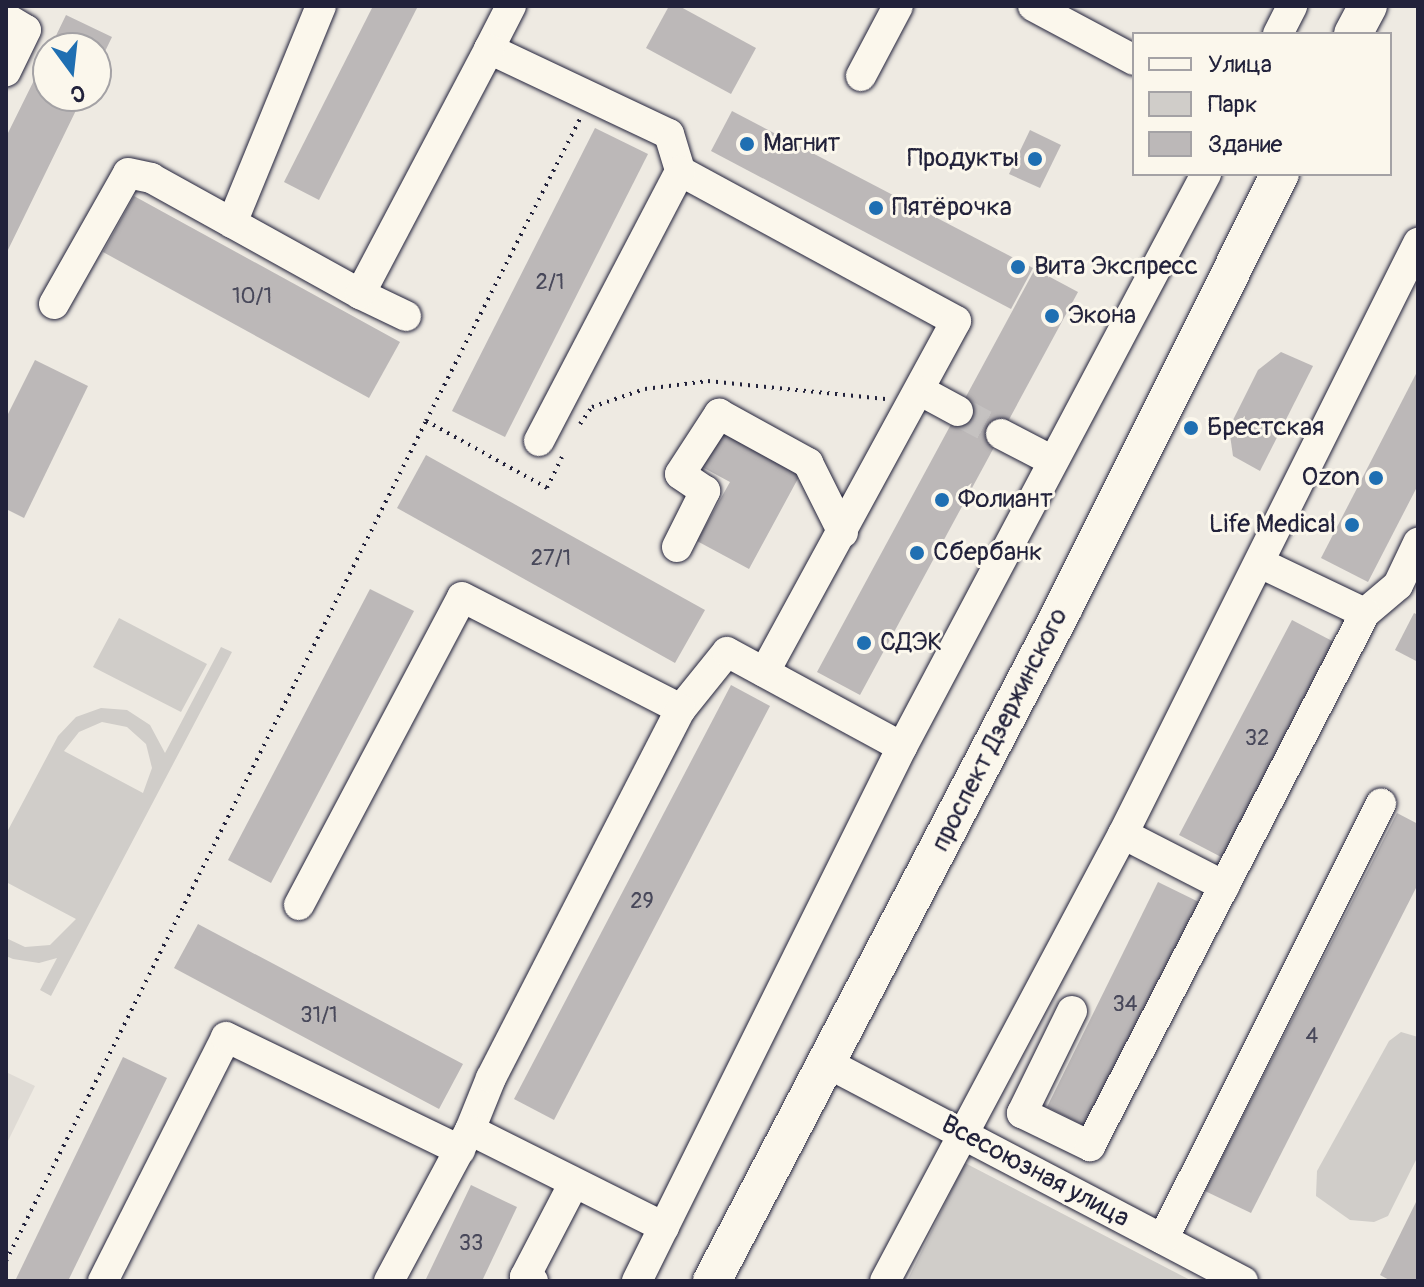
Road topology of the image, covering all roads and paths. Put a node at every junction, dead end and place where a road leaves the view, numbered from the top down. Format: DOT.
graph roads {
  1 [pos="321,6"];
  2 [pos="898,6"];
  3 [pos="1033,6"];
  4 [pos="1292,6"];
  5 [pos="1368,6"];
  6 [pos="507,7"];
  7 [pos="6,18"];
  8 [pos="1279,32"];
  9 [pos="1354,32"];
  10 [pos="489,49"];
  11 [pos="1132,59"];
  12 [pos="6,71"];
  13 [pos="861,76"];
  14 [pos="680,171"];
  15 [pos="1205,176"];
  16 [pos="1279,176"];
  17 [pos="232,223"];
  18 [pos="1418,243"];
  19 [pos="1407,292"];
  20 [pos="360,294"];
  21 [pos="54,304"];
  22 [pos="406,316"];
  23 [pos="921,391"];
  24 [pos="958,411"];
  25 [pos="426,421"];
  26 [pos="1001,434"];
  27 [pos="539,441"];
  28 [pos="1051,460"];
  29 [pos="843,533"];
  30 [pos="1418,543"];
  31 [pos="677,547"];
  32 [pos="1260,563"];
  33 [pos="1408,591"];
  34 [pos="1365,613"];
  35 [pos="765,672"];
  36 [pos="681,709"];
  37 [pos="902,747"];
  38 [pos="1381,804"];
  39 [pos="1123,834"];
  40 [pos="1224,886"];
  41 [pos="299,905"];
  42 [pos="1072,1011"];
  43 [pos="827,1063"];
  44 [pos="1022,1113"];
  45 [pos="973,1124"];
  46 [pos="465,1140"];
  47 [pos="574,1183"];
  48 [pos="664,1227"];
  49 [pos="1163,1239"];
  50 [pos="6,1261"];
  51 [pos="103,1281"];
  52 [pos="389,1281"];
  53 [pos="533,1281"];
  54 [pos="637,1281"];
  55 [pos="712,1281"];
  56 [pos="885,1281"];
  57 [pos="1243,1281"];
  1 -- 17 [label="street"];
  2 -- 13 [label="street"];
  3 -- 11 [label="street"];
  4 -- 8 [label="street"];
  5 -- 9 [label="main road"];
  6 -- 10 [label="street"];
  7 -- 12 [label="street"];
  10 -- 14 [label="street"];
  10 -- 20 [label="street"];
  14 -- 23 [label="street"];
  14 -- 27 [label="street"];
  15 -- 28 [label="street"];
  16 -- 43 [label="main road, проспект Дзержинского"];
  17 -- 20 [label="street"];
  17 -- 21 [label="street"];
  18 -- 19 [label="street"];
  19 -- 32 [label="street"];
  20 -- 22 [label="street"];
  23 -- 24 [label="street"];
  23 -- 29 [label="street"];
  25 -- 50 [label="path"];
  26 -- 28 [label="street"];
  28 -- 37 [label="street"];
  29 -- 31 [label="street"];
  29 -- 35 [label="street"];
  30 -- 33 [label="street"];
  32 -- 34 [label="street"];
  32 -- 39 [label="street"];
  33 -- 34 [label="street"];
  34 -- 40 [label="street"];
  35 -- 36 [label="street"];
  35 -- 37 [label="street"];
  36 -- 41 [label="street"];
  36 -- 46 [label="street"];
  37 -- 48 [label="street"];
  38 -- 49 [label="street"];
  39 -- 40 [label="street"];
  39 -- 45 [label="street"];
  40 -- 44 [label="street"];
  42 -- 44 [label="street"];
  43 -- 45 [label="street, Всесоюзная улица"];
  43 -- 55 [label="main road, проспект Дзержинского"];
  44 -- 45 [label="street"];
  45 -- 49 [label="street, Всесоюзная улица"];
  45 -- 56 [label="street"];
  46 -- 47 [label="street"];
  46 -- 51 [label="street"];
  46 -- 52 [label="street"];
  47 -- 48 [label="street"];
  47 -- 53 [label="street"];
  48 -- 54 [label="street"];
  49 -- 57 [label="street, Всесоюзная улица"];
}
